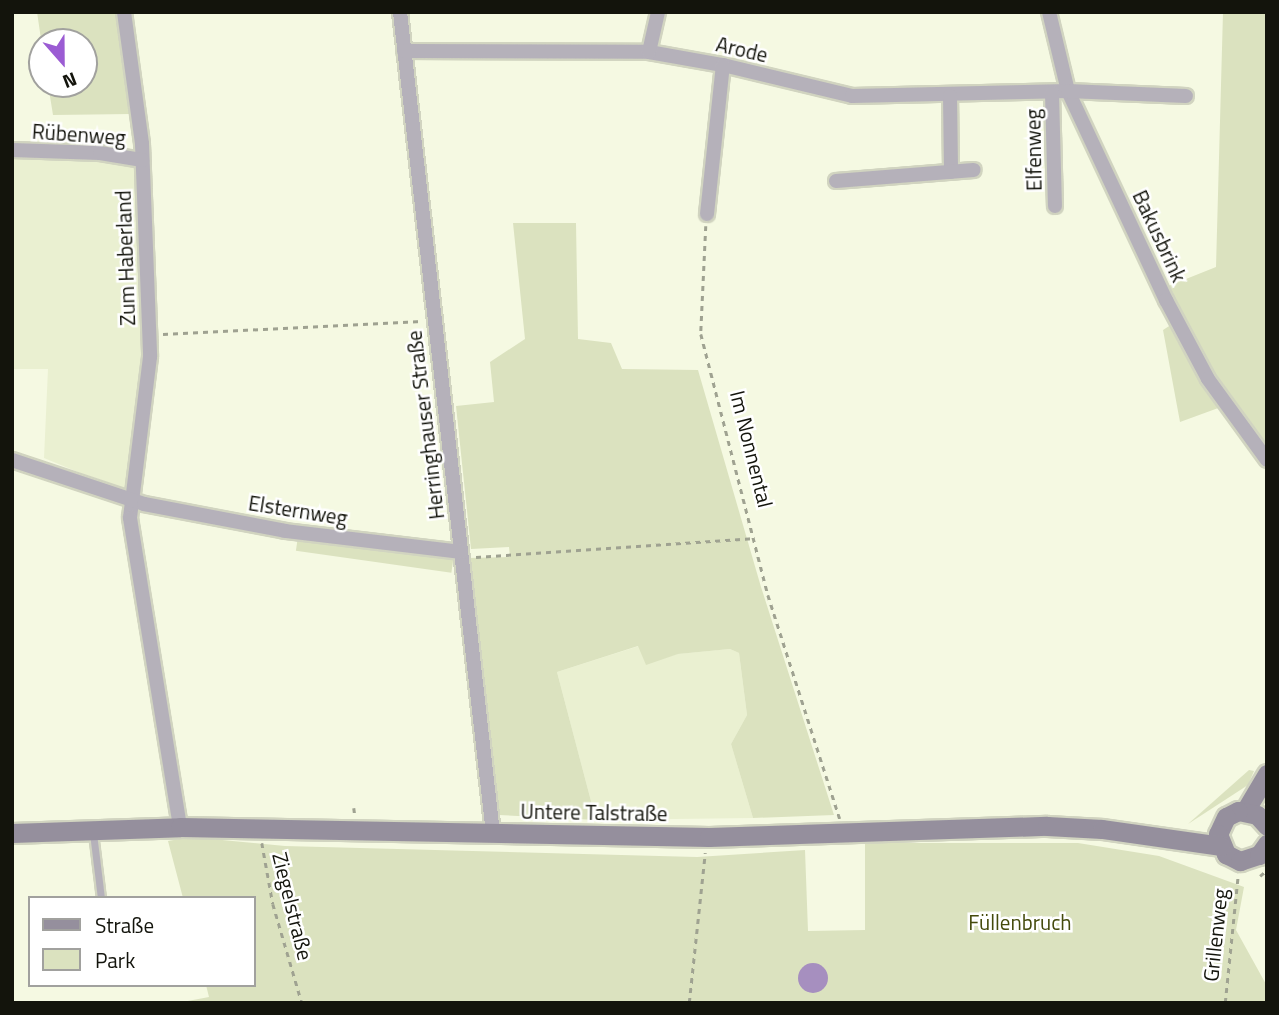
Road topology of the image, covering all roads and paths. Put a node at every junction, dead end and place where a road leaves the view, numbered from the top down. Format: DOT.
graph roads {
  1 [pos="124,12"];
  2 [pos="400,12"];
  3 [pos="658,12"];
  4 [pos="1049,12"];
  5 [pos="404,51"];
  6 [pos="649,52"];
  7 [pos="723,65"];
  8 [pos="1068,91"];
  9 [pos="1052,93"];
  10 [pos="950,96"];
  11 [pos="1186,96"];
  12 [pos="12,150"];
  13 [pos="142,160"];
  14 [pos="974,170"];
  15 [pos="951,172"];
  16 [pos="836,181"];
  17 [pos="1055,206"];
  18 [pos="707,214"];
  19 [pos="433,320"];
  20 [pos="149,334"];
  21 [pos="12,460"];
  22 [pos="1267,460"];
  23 [pos="129,501"];
  24 [pos="752,538"];
  25 [pos="461,552"];
  26 [pos="1267,774"];
  27 [pos="1267,799"];
  28 [pos="1258,819"];
  29 [pos="180,827"];
  30 [pos="259,828"];
  31 [pos="92,829"];
  32 [pos="844,832"];
  33 [pos="12,833"];
  34 [pos="494,833"];
  35 [pos="709,836"];
  36 [pos="1220,837"];
  37 [pos="1261,863"];
  38 [pos="102,896"];
  39 [pos="302,1003"];
  40 [pos="689,1003"];
  41 [pos="1225,1003"];
  1 -- 13 [label="street, Zum Haberland"];
  2 -- 5 [label="street, Herringhauser Straße"];
  3 -- 6 [label="street"];
  4 -- 8 [label="street, Bakusbrink"];
  5 -- 6 [label="street, Arode"];
  5 -- 19 [label="street, Herringhauser Straße"];
  6 -- 7 [label="street, Arode"];
  7 -- 10 [label="street, Arode"];
  7 -- 18 [label="street"];
  8 -- 9 [label="street, Arode"];
  8 -- 11 [label="street, Arode"];
  8 -- 22 [label="street, Bakusbrink"];
  9 -- 10 [label="street, Arode"];
  9 -- 17 [label="street, Elfenweg"];
  10 -- 15 [label="street"];
  12 -- 13 [label="street, Rübenweg"];
  13 -- 20 [label="street, Zum Haberland"];
  14 -- 15 [label="street"];
  15 -- 16 [label="street"];
  18 -- 24 [label="path, Im Nonnental"];
  19 -- 20 [label="path"];
  19 -- 25 [label="street, Herringhauser Straße"];
  20 -- 23 [label="street, Zum Haberland"];
  21 -- 23 [label="street"];
  23 -- 25 [label="street, Elsternweg"];
  23 -- 29 [label="street, Zum Haberland"];
  24 -- 25 [label="path"];
  24 -- 32 [label="path, Im Nonnental"];
  25 -- 34 [label="street, Herringhauser Straße"];
  26 -- 28 [label="street"];
  27 -- 28 [label="street"];
  28 -- 36 [label="street"];
  29 -- 30 [label="street, Untere Talstraße"];
  29 -- 31 [label="street, Untere Talstraße"];
  30 -- 34 [label="street, Untere Talstraße"];
  30 -- 39 [label="path, Ziegelstraße"];
  31 -- 33 [label="street, Untere Talstraße"];
  31 -- 38 [label="lane"];
  32 -- 35 [label="street, Untere Talstraße"];
  32 -- 36 [label="street, Untere Talstraße"];
  34 -- 35 [label="street, Untere Talstraße"];
  35 -- 40 [label="path"];
  36 -- 37 [label="street, Untere Talstraße"];
  37 -- 41 [label="path, Grillenweg"];
}
